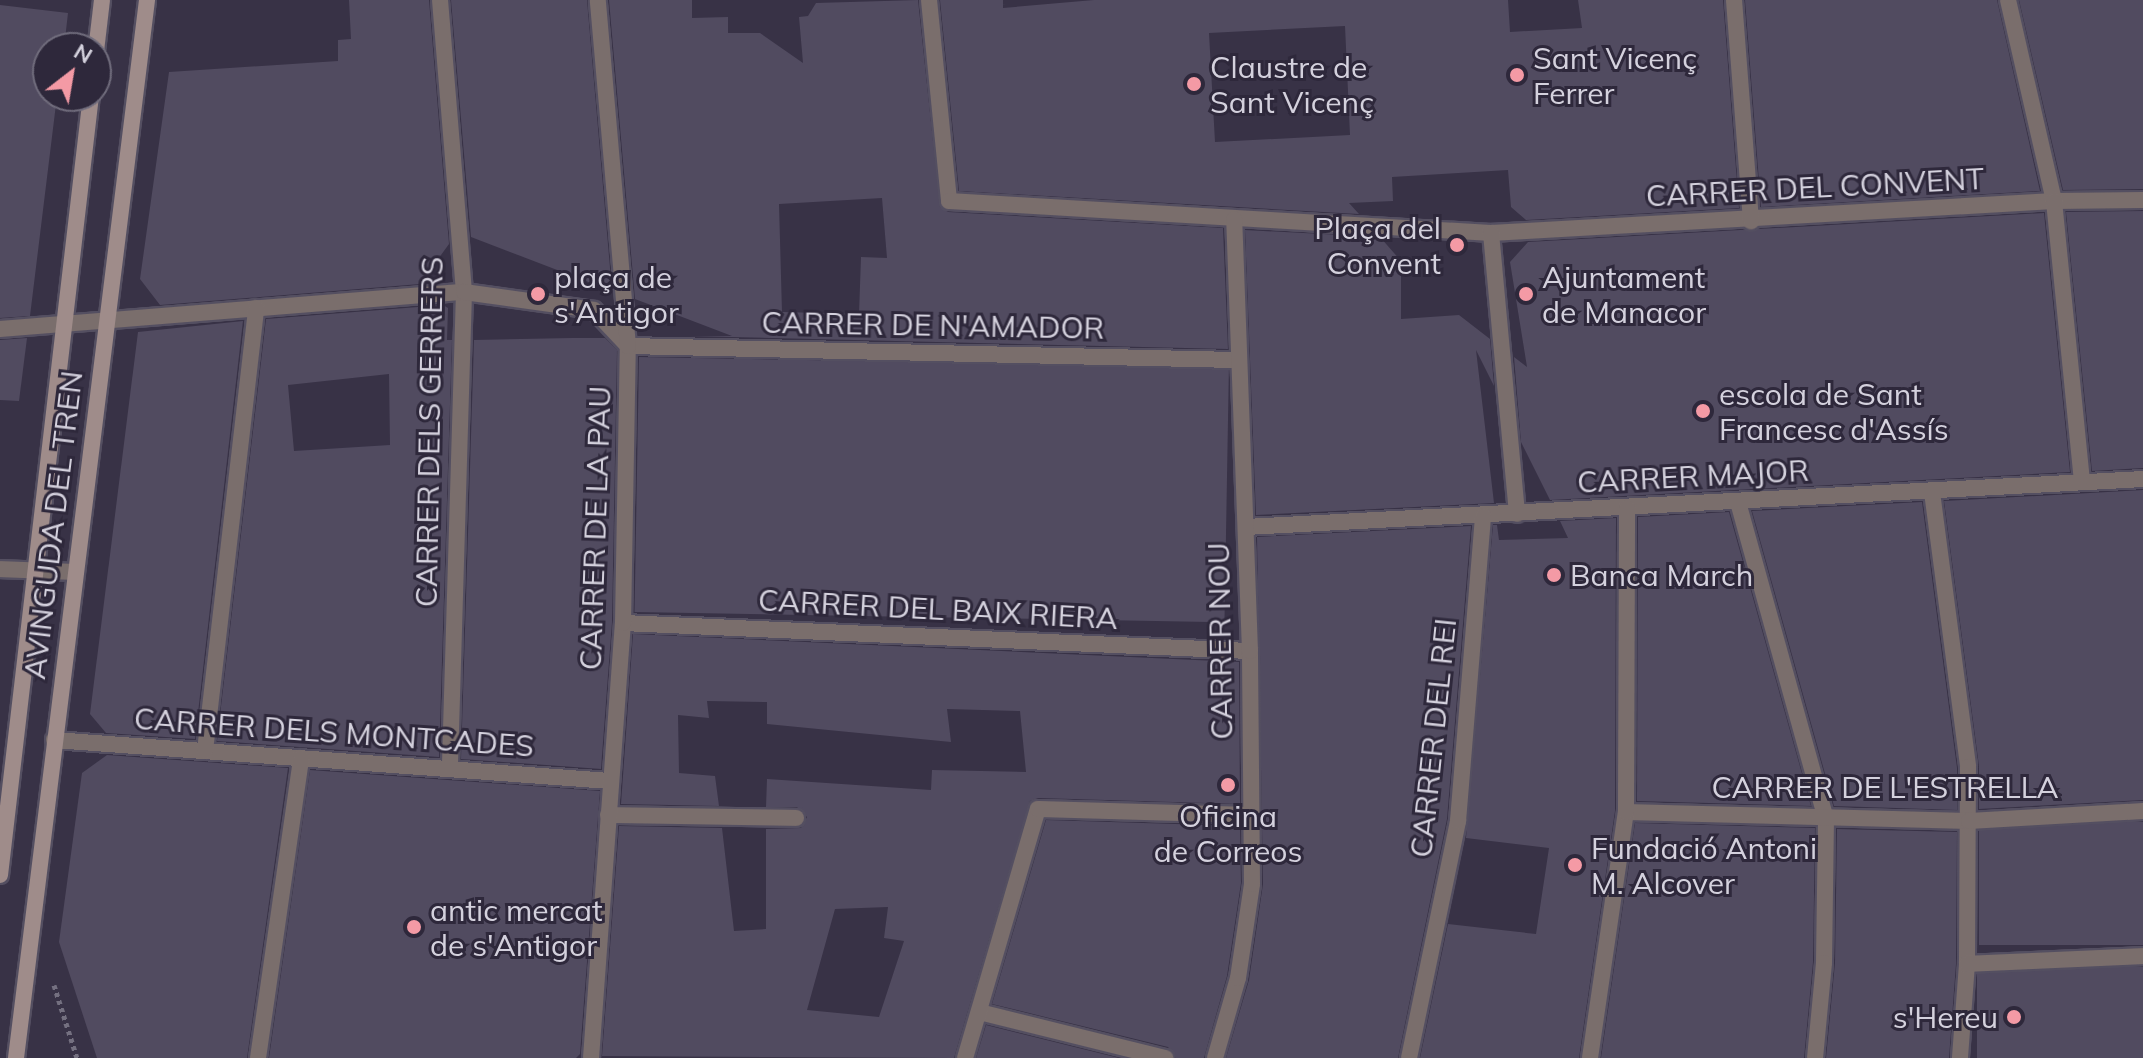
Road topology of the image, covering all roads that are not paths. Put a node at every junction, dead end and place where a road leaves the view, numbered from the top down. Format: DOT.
graph roads {
  1 [pos="102,0"];
  2 [pos="147,0"];
  3 [pos="440,0"];
  4 [pos="598,0"];
  5 [pos="929,0"];
  6 [pos="1734,0"];
  7 [pos="2008,0"];
  8 [pos="98,32"];
  9 [pos="89,112"];
  10 [pos="2143,200"];
  11 [pos="2054,201"];
  12 [pos="1234,219"];
  13 [pos="1751,221"];
  14 [pos="1491,233"];
  15 [pos="464,292"];
  16 [pos="256,308"];
  17 [pos="108,322"];
  18 [pos="64,324"];
  19 [pos="0,329"];
  20 [pos="628,346"];
  21 [pos="1237,360"];
  22 [pos="2143,479"];
  23 [pos="2082,482"];
  24 [pos="1932,492"];
  25 [pos="1738,502"];
  26 [pos="1627,508"];
  27 [pos="1517,514"];
  28 [pos="1483,516"];
  29 [pos="1246,527"];
  30 [pos="0,569"];
  31 [pos="36,570"];
  32 [pos="74,572"];
  33 [pos="623,623"];
  34 [pos="1250,651"];
  35 [pos="54,740"];
  36 [pos="205,751"];
  37 [pos="301,758"];
  38 [pos="450,769"];
  39 [pos="610,781"];
  40 [pos="2143,811"];
  41 [pos="1626,812"];
  42 [pos="608,815"];
  43 [pos="1251,815"];
  44 [pos="796,818"];
  45 [pos="1826,819"];
  46 [pos="1969,821"];
  47 [pos="2,836"];
  48 [pos="0,875"];
  49 [pos="2143,956"];
  50 [pos="1967,964"];
  51 [pos="979,1012"];
  52 [pos="16,1058"];
  53 [pos="258,1058"];
  54 [pos="591,1058"];
  55 [pos="965,1058"];
  56 [pos="1165,1058"];
  57 [pos="1215,1058"];
  58 [pos="1409,1058"];
  59 [pos="1590,1058"];
  60 [pos="1815,1058"];
  61 [pos="1960,1058"];
  1 -- 8 [label="main road"];
  2 -- 17 [label="main road, AVINGUDA DEL TREN"];
  3 -- 15 [label="street, CARRER DELS GERRERS"];
  4 -- 20 [label="street, CARRER DE LA PAU"];
  5 -- 12 [label="street"];
  6 -- 13 [label="street"];
  7 -- 11 [label="street"];
  9 -- 18 [label="main road, AVINGUDA DEL TREN"];
  10 -- 11 [label="street, CARRER DEL CONVENT"];
  11 -- 13 [label="street, CARRER DEL CONVENT"];
  11 -- 23 [label="street"];
  12 -- 14 [label="street"];
  12 -- 21 [label="street, CARRER NOU"];
  13 -- 14 [label="street, CARRER DEL CONVENT"];
  14 -- 27 [label="street"];
  15 -- 16 [label="street"];
  15 -- 20 [label="street"];
  15 -- 38 [label="street, CARRER DELS GERRERS"];
  16 -- 17 [label="street"];
  16 -- 36 [label="street"];
  17 -- 18 [label="street"];
  17 -- 32 [label="main road, AVINGUDA DEL TREN"];
  18 -- 19 [label="street"];
  18 -- 31 [label="main road, AVINGUDA DEL TREN"];
  20 -- 21 [label="street, CARRER DE N'AMADOR"];
  20 -- 33 [label="street, CARRER DE LA PAU"];
  21 -- 29 [label="street, CARRER NOU"];
  22 -- 23 [label="street, CARRER MAJOR"];
  23 -- 24 [label="street, CARRER MAJOR"];
  24 -- 25 [label="street, CARRER MAJOR"];
  24 -- 46 [label="street"];
  25 -- 26 [label="street, CARRER MAJOR"];
  25 -- 45 [label="street"];
  26 -- 27 [label="street, CARRER MAJOR"];
  26 -- 41 [label="street"];
  27 -- 28 [label="street, CARRER MAJOR"];
  28 -- 29 [label="street, CARRER MAJOR"];
  28 -- 58 [label="street, CARRER DEL REI"];
  29 -- 34 [label="street, CARRER NOU"];
  30 -- 31 [label="street"];
  31 -- 32 [label="street"];
  31 -- 47 [label="main road, AVINGUDA DEL TREN"];
  32 -- 35 [label="main road, AVINGUDA DEL TREN"];
  33 -- 34 [label="street, CARRER DEL BAIX RIERA"];
  33 -- 39 [label="street, CARRER DE LA PAU"];
  34 -- 43 [label="street, CARRER NOU"];
  35 -- 36 [label="street, CARRER DELS MONTCADES"];
  35 -- 52 [label="main road, AVINGUDA DEL TREN"];
  36 -- 37 [label="street, CARRER DELS MONTCADES"];
  37 -- 38 [label="street, CARRER DELS MONTCADES"];
  37 -- 53 [label="street"];
  38 -- 39 [label="street, CARRER DELS MONTCADES"];
  39 -- 42 [label="street, CARRER DE LA PAU"];
  40 -- 46 [label="street, CARRER DE L'ESTRELLA"];
  41 -- 45 [label="street, CARRER DE L'ESTRELLA"];
  41 -- 59 [label="street"];
  42 -- 44 [label="street"];
  42 -- 54 [label="street, CARRER DE LA PAU"];
  43 -- 51 [label="street"];
  43 -- 57 [label="street, CARRER NOU"];
  45 -- 46 [label="street, CARRER DE L'ESTRELLA"];
  45 -- 60 [label="street"];
  46 -- 50 [label="street"];
  47 -- 48 [label="main road, AVINGUDA DEL TREN"];
  49 -- 50 [label="street"];
  50 -- 61 [label="street"];
  51 -- 55 [label="street"];
  51 -- 56 [label="street"];
}
